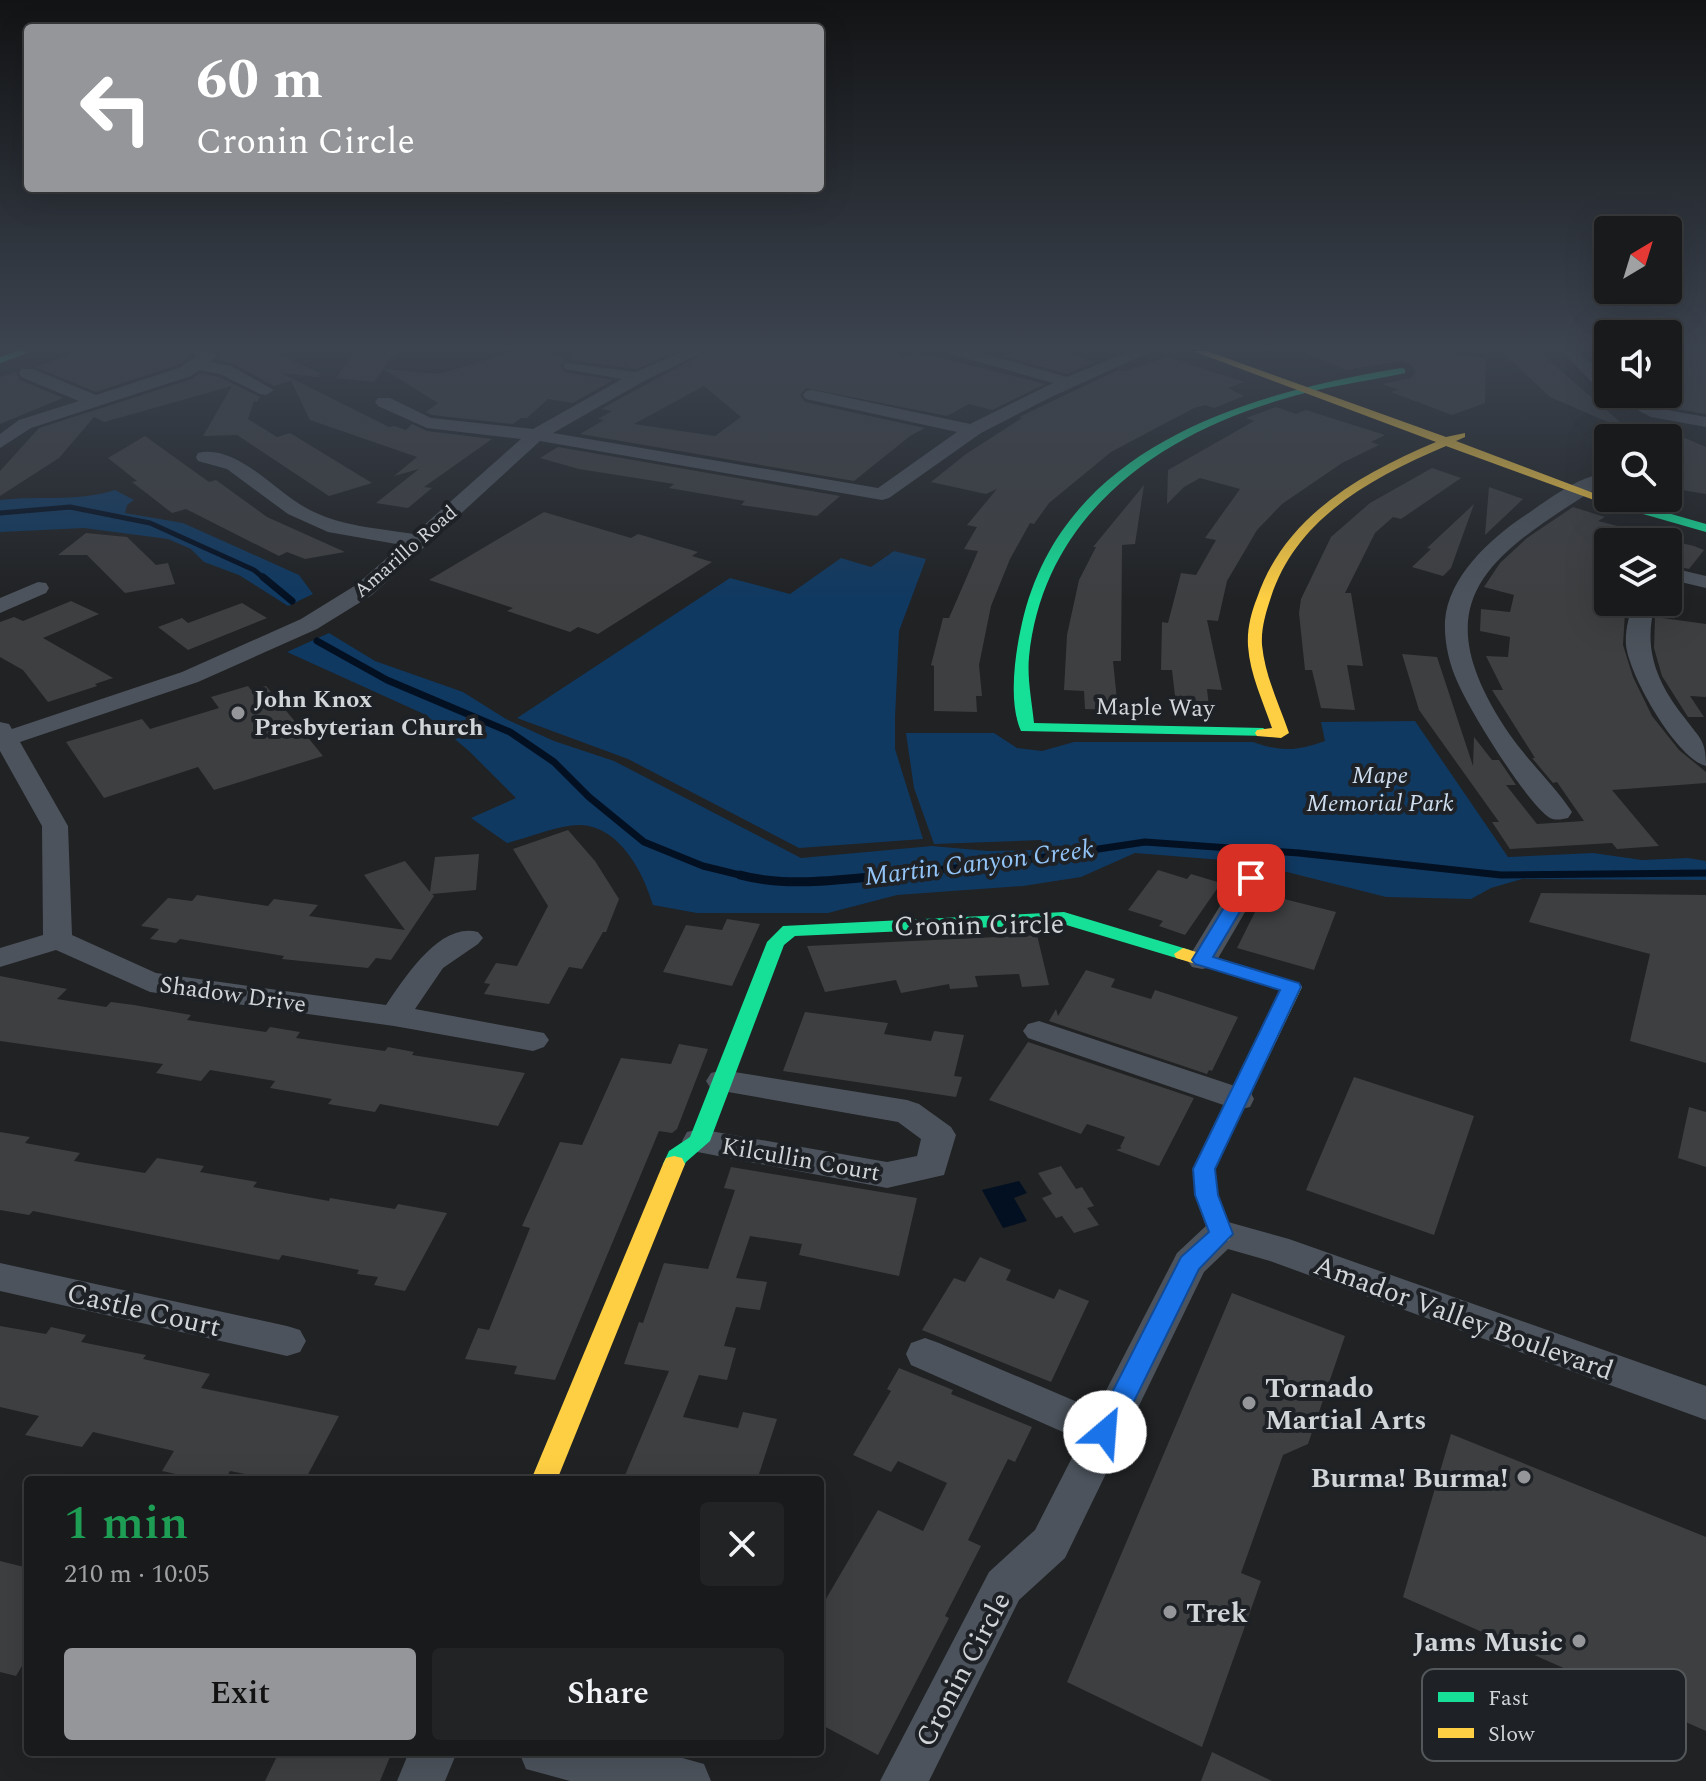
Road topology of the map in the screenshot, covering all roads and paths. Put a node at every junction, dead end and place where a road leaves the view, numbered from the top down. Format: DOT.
graph roads {
  1 [pos="528,434"];
  2 [pos="965,434"];
  3 [pos="1187,434"];
  4 [pos="1422,434"];
  5 [pos="536,435"];
  6 [pos="1461,435"];
  7 [pos="1443,442"];
  8 [pos="205,457"];
  9 [pos="1593,487"];
  10 [pos="1682,508"];
  11 [pos="1706,514"];
  12 [pos="1706,528"];
  13 [pos="418,541"];
  14 [pos="1682,576"];
  15 [pos="1706,582"];
  16 [pos="38,588"];
  17 [pos="0,606"];
  18 [pos="1638,616"];
  19 [pos="2,736"];
  20 [pos="1706,758"];
  21 [pos="1559,812"];
  22 [pos="1251,878"];
  23 [pos="468,938"];
  24 [pos="58,940"];
  25 [pos="0,958"];
  26 [pos="1202,960"];
  27 [pos="394,1016"];
  28 [pos="1039,1031"];
  29 [pos="533,1040"];
  30 [pos="722,1081"];
  31 [pos="1238,1099"];
  32 [pos="699,1141"];
  33 [pos="1221,1234"];
  34 [pos="0,1277"];
  35 [pos="287,1341"];
  36 [pos="925,1354"];
  37 [pos="1706,1403"];
  38 [pos="1105,1432"];
  39 [pos="546,1476"];
  40 [pos="431,1756"];
  41 [pos="563,1756"];
  42 [pos="421,1781"];
  43 [pos="687,1781"];
  44 [pos="904,1781"];
  1 -- 5 [label="street"];
  2 -- 5 [label="street"];
  3 -- 7 [label="street, Maple Way"];
  4 -- 7 [label="street"];
  5 -- 13 [label="street, Amarillo Road"];
  6 -- 7 [label="street"];
  6 -- 9 [label="street"];
  7 -- 9 [label="street"];
  8 -- 13 [label="street"];
  9 -- 12 [label="street"];
  9 -- 21 [label="street"];
  10 -- 11 [label="street"];
  13 -- 19 [label="street, Amarillo Road"];
  14 -- 15 [label="street"];
  16 -- 17 [label="street"];
  18 -- 20 [label="street"];
  19 -- 24 [label="street"];
  22 -- 26 [label="street"];
  23 -- 27 [label="street"];
  24 -- 25 [label="street"];
  24 -- 27 [label="street, Shadow Drive"];
  26 -- 30 [label="street, Cronin Circle"];
  26 -- 31 [label="street, Cronin Circle"];
  27 -- 29 [label="street, Shadow Drive"];
  28 -- 31 [label="street"];
  30 -- 32 [label="street, Cronin Circle"];
  30 -- 32 [label="street, Kilcullin Court"];
  31 -- 33 [label="street, Cronin Circle"];
  32 -- 39 [label="street, Cronin Circle"];
  33 -- 37 [label="street, Amador Valley Boulevard"];
  33 -- 38 [label="street, Cronin Circle"];
  34 -- 35 [label="street, Castle Court"];
  36 -- 38 [label="street"];
  38 -- 44 [label="street, Cronin Circle"];
  40 -- 42 [label="street"];
  41 -- 43 [label="street"];
}
